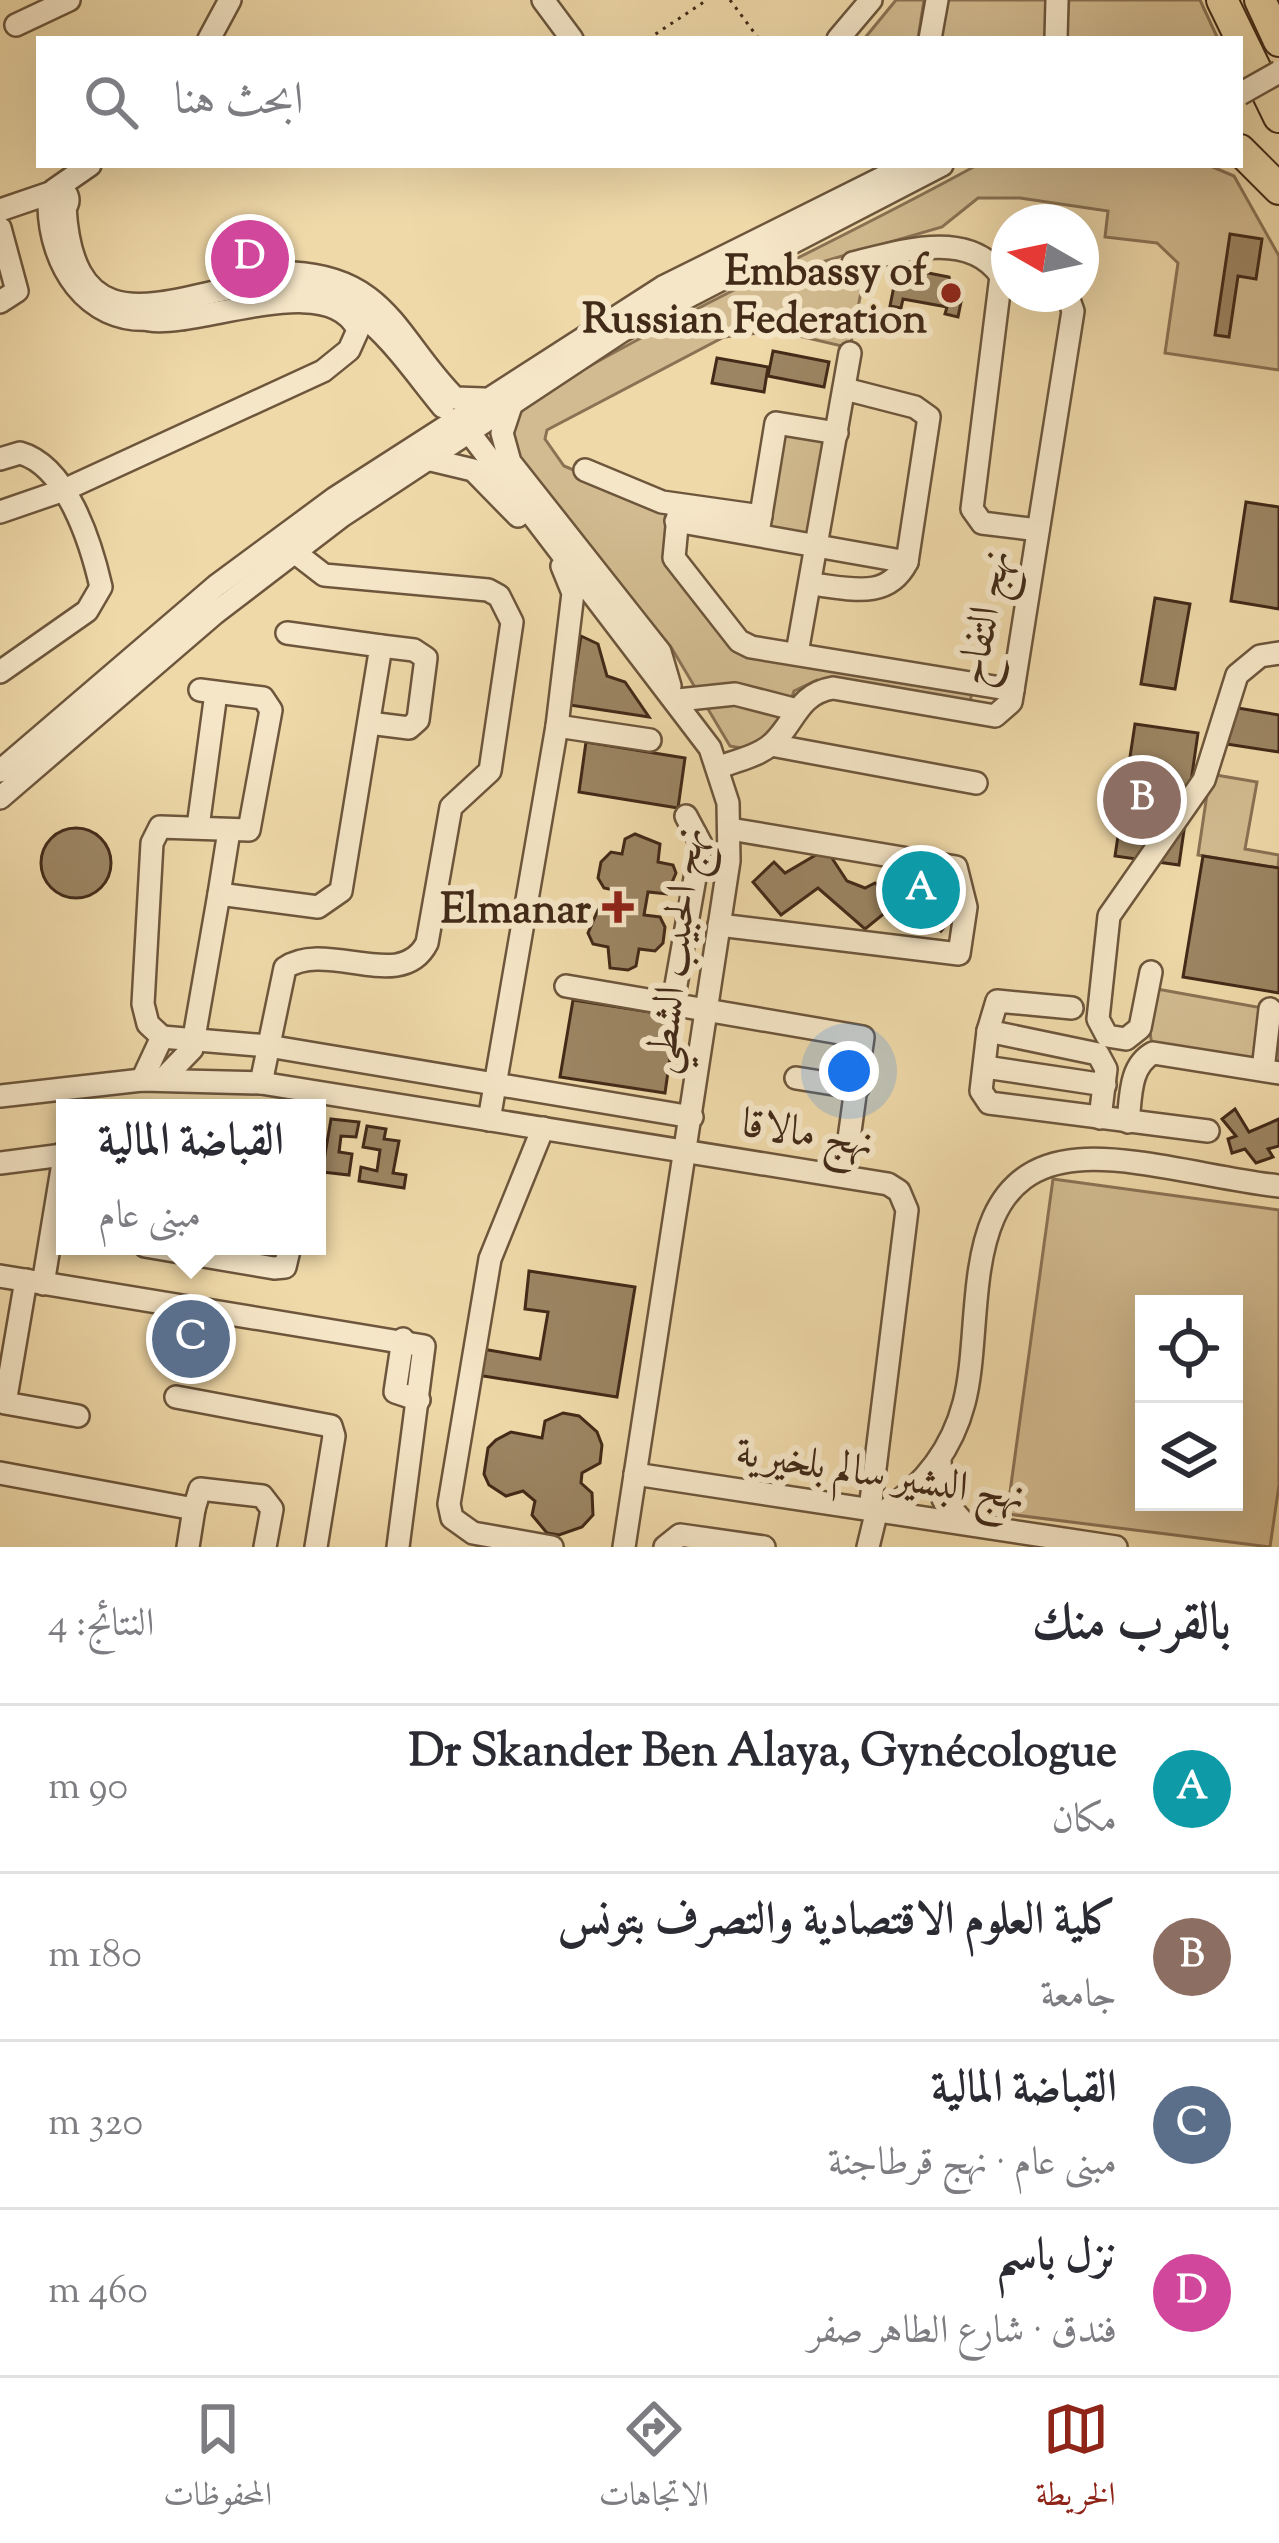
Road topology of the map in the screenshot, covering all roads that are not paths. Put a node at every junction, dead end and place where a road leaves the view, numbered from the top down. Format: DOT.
graph roads {
  1 [pos="69,0"];
  2 [pos="230,0"];
  3 [pos="543,0"];
  4 [pos="871,0"];
  5 [pos="937,0"];
  6 [pos="1057,0"];
  7 [pos="1222,0"];
  8 [pos="1260,0"];
  9 [pos="16,25"];
  10 [pos="1054,34"];
  11 [pos="211,36"];
  12 [pos="570,36"];
  13 [pos="841,36"];
  14 [pos="931,36"];
  15 [pos="1240,36"];
  16 [pos="1279,41"];
  17 [pos="1243,43"];
  18 [pos="1279,72"];
  19 [pos="1243,92"];
  20 [pos="1279,117"];
  21 [pos="1243,153"];
  22 [pos="1243,167"];
  23 [pos="88,168"];
  24 [pos="902,168"];
  25 [pos="936,168"];
  26 [pos="1279,191"];
  27 [pos="57,199"];
  28 [pos="0,210"];
  29 [pos="0,228"];
  30 [pos="853,263"];
  31 [pos="991,263"];
  32 [pos="316,291"];
  33 [pos="197,297"];
  34 [pos="0,302"];
  35 [pos="1000,312"];
  36 [pos="1073,312"];
  37 [pos="148,320"];
  38 [pos="850,353"];
  39 [pos="845,389"];
  40 [pos="504,399"];
  41 [pos="443,407"];
  42 [pos="837,433"];
  43 [pos="475,440"];
  44 [pos="0,459"];
  45 [pos="427,459"];
  46 [pos="585,470"];
  47 [pos="64,490"];
  48 [pos="0,512"];
  49 [pos="677,513"];
  50 [pos="760,526"];
  51 [pos="1038,530"];
  52 [pos="817,546"];
  53 [pos="293,551"];
  54 [pos="907,562"];
  55 [pos="811,584"];
  56 [pos="287,633"];
  57 [pos="381,646"];
  58 [pos="797,653"];
  59 [pos="1279,653"];
  60 [pos="0,672"];
  61 [pos="980,684"];
  62 [pos="1013,690"];
  63 [pos="674,695"];
  64 [pos="796,710"];
  65 [pos="974,712"];
  66 [pos="369,723"];
  67 [pos="557,726"];
  68 [pos="650,740"];
  69 [pos="771,745"];
  70 [pos="719,767"];
  71 [pos="7,772"];
  72 [pos="976,783"];
  73 [pos="0,799"];
  74 [pos="0,814"];
  75 [pos="686,816"];
  76 [pos="197,827"];
  77 [pos="730,829"];
  78 [pos="229,831"];
  79 [pos="219,894"];
  80 [pos="719,925"];
  81 [pos="1151,972"];
  82 [pos="566,986"];
  83 [pos="673,1002"];
  84 [pos="1072,1008"];
  85 [pos="705,1011"];
  86 [pos="1273,1013"];
  87 [pos="988,1031"];
  88 [pos="162,1037"];
  89 [pos="194,1037"];
  90 [pos="268,1046"];
  91 [pos="382,1066"];
  92 [pos="985,1067"];
  93 [pos="1271,1071"];
  94 [pos="796,1078"];
  95 [pos="152,1079"];
  96 [pos="261,1083"];
  97 [pos="1105,1085"];
  98 [pos="495,1086"];
  99 [pos="858,1088"];
  100 [pos="531,1092"];
  101 [pos="0,1096"];
  102 [pos="85,1098"];
  103 [pos="314,1099"];
  104 [pos="326,1100"];
  105 [pos="376,1102"];
  106 [pos="692,1117"];
  107 [pos="1100,1118"];
  108 [pos="489,1120"];
  109 [pos="1128,1122"];
  110 [pos="534,1126"];
  111 [pos="1208,1131"];
  112 [pos="687,1152"];
  113 [pos="56,1154"];
  114 [pos="0,1163"];
  115 [pos="844,1175"];
  116 [pos="1279,1186"];
  117 [pos="56,1189"];
  118 [pos="218,1255"];
  119 [pos="286,1255"];
  120 [pos="0,1276"];
  121 [pos="35,1282"];
  122 [pos="176,1397"];
  123 [pos="78,1416"];
  124 [pos="939,1458"];
  125 [pos="0,1473"];
  126 [pos="635,1474"];
  127 [pos="876,1506"];
  128 [pos="194,1509"];
  129 [pos="964,1523"];
  130 [pos="872,1544"];
  131 [pos="188,1547"];
  132 [pos="265,1547"];
  133 [pos="316,1547"];
  134 [pos="398,1547"];
  135 [pos="552,1547"];
  136 [pos="624,1547"];
  137 [pos="665,1547"];
  138 [pos="764,1547"];
  139 [pos="1116,1547"];
  1 -- 9 [label="street"];
  2 -- 11 [label="street"];
  3 -- 12 [label="street"];
  4 -- 13 [label="street"];
  5 -- 14 [label="street"];
  6 -- 10 [label="street"];
  7 -- 15 [label="highway"];
  8 -- 16 [label="highway"];
  17 -- 20 [label="highway"];
  18 -- 19 [label="street, bridge"];
  21 -- 26 [label="highway"];
  22 -- 26 [label="highway"];
  23 -- 27 [label="street"];
  24 -- 40 [label="street"];
  25 -- 40 [label="street"];
  27 -- 28 [label="street"];
  27 -- 33 [label="street"];
  27 -- 37 [label="street"];
  29 -- 34 [label="street"];
  30 -- 31 [label="street"];
  32 -- 33 [label="street"];
  32 -- 37 [label="street"];
  32 -- 41 [label="street"];
  33 -- 40 [label="street"];
  35 -- 51 [label="street"];
  36 -- 51 [label="street, نهج التفاح"];
  37 -- 47 [label="street"];
  38 -- 39 [label="street"];
  39 -- 42 [label="street"];
  39 -- 54 [label="street"];
  40 -- 45 [label="street"];
  40 -- 63 [label="street"];
  40 -- 71 [label="street"];
  42 -- 50 [label="street"];
  42 -- 52 [label="street"];
  43 -- 63 [label="street, نهج الحبيب الشطي"];
  44 -- 47 [label="street"];
  45 -- 53 [label="street"];
  45 -- 67 [label="street"];
  46 -- 49 [label="street"];
  47 -- 48 [label="street"];
  47 -- 60 [label="street"];
  49 -- 50 [label="street"];
  49 -- 58 [label="street"];
  50 -- 52 [label="street"];
  51 -- 62 [label="street, نهج التفاح"];
  52 -- 54 [label="street"];
  52 -- 55 [label="street"];
  53 -- 71 [label="street"];
  53 -- 90 [label="street"];
  54 -- 55 [label="street"];
  55 -- 58 [label="street"];
  56 -- 57 [label="street"];
  57 -- 66 [label="street"];
  57 -- 66 [label="street"];
  58 -- 61 [label="street"];
  59 -- 81 [label="street"];
  61 -- 62 [label="street"];
  61 -- 65 [label="street"];
  62 -- 65 [label="street, نهج التفاح"];
  63 -- 64 [label="street"];
  63 -- 70 [label="street, نهج الحبيب الشطي"];
  64 -- 65 [label="street, نهج التفاح"];
  64 -- 69 [label="street"];
  66 -- 79 [label="street"];
  67 -- 68 [label="street"];
  67 -- 98 [label="street"];
  69 -- 70 [label="street"];
  69 -- 72 [label="street"];
  70 -- 77 [label="street, نهج الحبيب الشطي"];
  71 -- 73 [label="street"];
  71 -- 74 [label="street"];
  75 -- 83 [label="street"];
  76 -- 78 [label="street"];
  76 -- 78 [label="street"];
  76 -- 88 [label="street"];
  77 -- 80 [label="street, نهج الحبيب الشطي"];
  77 -- 80 [label="street"];
  78 -- 79 [label="street"];
  79 -- 89 [label="street"];
  80 -- 85 [label="street, نهج الحبيب الشطي"];
  82 -- 83 [label="street"];
  83 -- 85 [label="street"];
  84 -- 87 [label="street"];
  85 -- 99 [label="street"];
  85 -- 106 [label="street, نهج الحبيب الشطي"];
  86 -- 93 [label="street"];
  87 -- 92 [label="street"];
  87 -- 97 [label="street"];
  88 -- 89 [label="street, نهج مالاقا"];
  88 -- 95 [label="street"];
  89 -- 90 [label="street, نهج مالاقا"];
  89 -- 95 [label="street"];
  90 -- 91 [label="street, نهج مالاقا"];
  90 -- 96 [label="street"];
  91 -- 98 [label="street, نهج مالاقا"];
  91 -- 105 [label="street"];
  92 -- 97 [label="street"];
  92 -- 107 [label="street"];
  93 -- 109 [label="street"];
  94 -- 99 [label="street"];
  95 -- 96 [label="street, نهج مالاقا"];
  95 -- 102 [label="street, نهج مالاقا"];
  96 -- 103 [label="street, نهج مالاقا"];
  97 -- 107 [label="street"];
  98 -- 100 [label="street, نهج مالاقا"];
  98 -- 108 [label="street"];
  99 -- 115 [label="street"];
  100 -- 106 [label="street, نهج مالاقا"];
  100 -- 110 [label="street"];
  101 -- 102 [label="street, نهج مالاقا"];
  104 -- 105 [label="street, نهج مالاقا"];
  105 -- 108 [label="street, نهج مالاقا"];
  106 -- 112 [label="street, نهج الحبيب الشطي"];
  107 -- 109 [label="street"];
  108 -- 110 [label="street, نهج مالاقا"];
  109 -- 111 [label="street"];
  110 -- 112 [label="street, نهج مالاقا"];
  110 -- 135 [label="street"];
  112 -- 115 [label="street, نهج مالاقا"];
  112 -- 126 [label="street, نهج الحبيب الشطي"];
  113 -- 114 [label="street"];
  115 -- 127 [label="street, نهج مالاقا"];
  116 -- 124 [label="street"];
  117 -- 121 [label="street"];
  118 -- 119 [label="street"];
  120 -- 121 [label="street"];
  121 -- 123 [label="street"];
  121 -- 134 [label="street"];
  122 -- 133 [label="street"];
  124 -- 127 [label="street"];
  124 -- 129 [label="street"];
  125 -- 128 [label="street"];
  126 -- 127 [label="street, نهج البشير سالم بلخيرية"];
  126 -- 136 [label="street, نهج الحبيب الشطي"];
  127 -- 129 [label="street, نهج البشير سالم بلخيرية"];
  127 -- 130 [label="street"];
  128 -- 131 [label="street"];
  128 -- 132 [label="street"];
  129 -- 139 [label="street, نهج البشير سالم بلخيرية"];
  137 -- 138 [label="street"];
}
